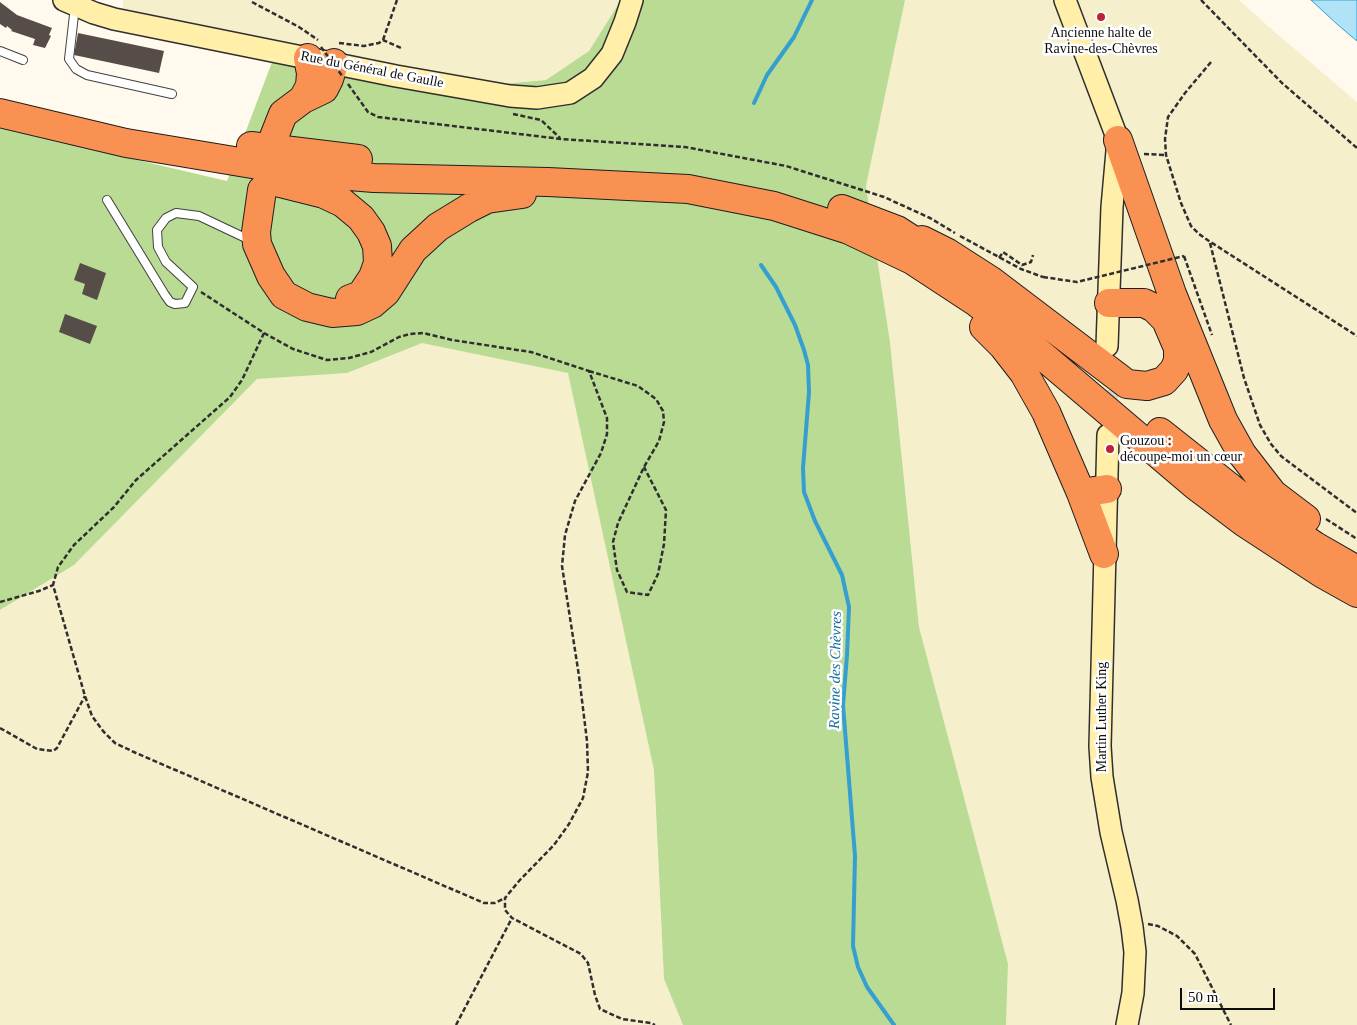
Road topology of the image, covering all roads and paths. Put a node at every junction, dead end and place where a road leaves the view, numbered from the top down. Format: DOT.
graph roads {
  1 [pos="397,0"];
  2 [pos="632,0"];
  3 [pos="1065,0"];
  4 [pos="1201,0"];
  5 [pos="252,2"];
  6 [pos="70,3"];
  7 [pos="383,40"];
  8 [pos="401,48"];
  9 [pos="0,51"];
  10 [pos="324,55"];
  11 [pos="23,60"];
  12 [pos="1211,62"];
  13 [pos="1090,68"];
  14 [pos="172,94"];
  15 [pos="0,95"];
  16 [pos="0,113"];
  17 [pos="1118,140"];
  18 [pos="272,142"];
  19 [pos="126,143"];
  20 [pos="1357,148"];
  21 [pos="688,189"];
  22 [pos="262,190"];
  23 [pos="884,197"];
  24 [pos="107,200"];
  25 [pos="774,206"];
  26 [pos="1112,207"];
  27 [pos="896,230"];
  28 [pos="1209,242"];
  29 [pos="257,244"];
  30 [pos="1033,255"];
  31 [pos="999,258"];
  32 [pos="271,276"];
  33 [pos="1043,277"];
  34 [pos="193,287"];
  35 [pos="1109,303"];
  36 [pos="264,333"];
  37 [pos="1357,336"];
  38 [pos="1213,339"];
  39 [pos="1107,346"];
  40 [pos="588,371"];
  41 [pos="1108,435"];
  42 [pos="644,467"];
  43 [pos="1094,491"];
  44 [pos="1357,512"];
  45 [pos="1357,553"];
  46 [pos="1104,554"];
  47 [pos="1357,570"];
  48 [pos="53,585"];
  49 [pos="1357,593"];
  50 [pos="0,602"];
  51 [pos="85,696"];
  52 [pos="0,728"];
  53 [pos="506,898"];
  54 [pos="512,918"];
  55 [pos="1131,920"];
  56 [pos="456,1025"];
  57 [pos="655,1025"];
  58 [pos="1127,1025"];
  59 [pos="1231,1025"];
  1 -- 7 [label="path"];
  2 -- 10 [label="street, Rue du Général de Gaulle"];
  3 -- 13 [label="street"];
  4 -- 20 [label="path"];
  5 -- 10 [label="path"];
  6 -- 10 [label="street, Rue du Général de Gaulle"];
  6 -- 14 [label="lane"];
  7 -- 8 [label="path"];
  7 -- 10 [label="path"];
  9 -- 11 [label="lane"];
  10 -- 18 [label="highway"];
  10 -- 23 [label="path, bridge"];
  12 -- 28 [label="path"];
  13 -- 17 [label="street"];
  13 -- 26 [label="street"];
  15 -- 27 [label="highway"];
  16 -- 19 [label="highway"];
  17 -- 26 [label="street"];
  17 -- 45 [label="highway"];
  19 -- 21 [label="highway"];
  19 -- 32 [label="highway"];
  21 -- 25 [label="highway"];
  21 -- 32 [label="highway"];
  22 -- 29 [label="highway"];
  24 -- 34 [label="lane"];
  25 -- 43 [label="highway"];
  25 -- 49 [label="highway"];
  26 -- 35 [label="street"];
  27 -- 35 [label="highway"];
  27 -- 47 [label="highway"];
  28 -- 37 [label="path"];
  28 -- 44 [label="path"];
  29 -- 32 [label="highway"];
  29 -- 34 [label="lane"];
  30 -- 31 [label="path"];
  33 -- 38 [label="path, bridge"];
  34 -- 36 [label="path"];
  35 -- 39 [label="street"];
  36 -- 40 [label="path"];
  36 -- 48 [label="path"];
  40 -- 42 [label="path"];
  40 -- 53 [label="path"];
  41 -- 43 [label="street"];
  42 -- 42 [label="path"];
  43 -- 46 [label="highway"];
  46 -- 55 [label="street, Martin Luther King"];
  48 -- 50 [label="path"];
  48 -- 51 [label="path"];
  51 -- 52 [label="path"];
  51 -- 53 [label="path"];
  53 -- 54 [label="path"];
  54 -- 56 [label="path"];
  54 -- 57 [label="path"];
  55 -- 58 [label="street, Martin Luther King"];
  55 -- 59 [label="path"];
}
